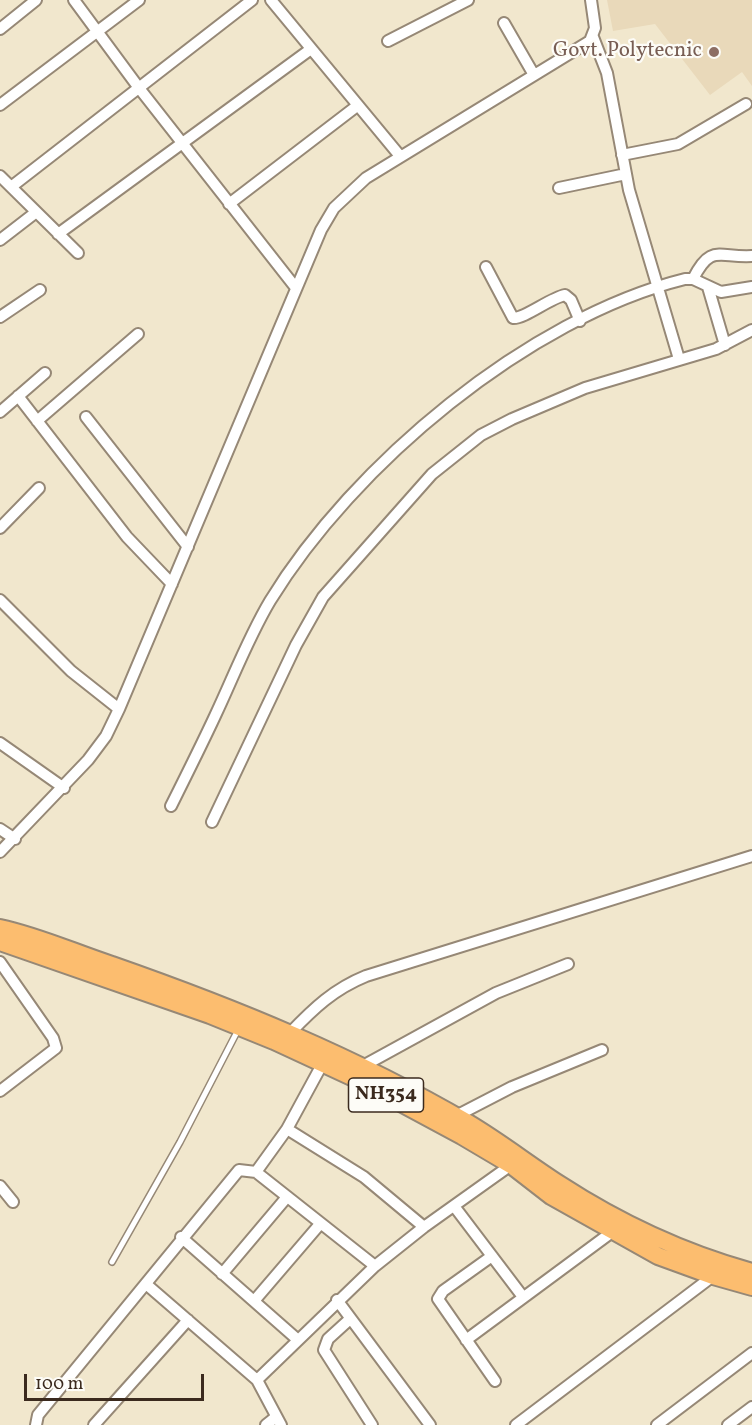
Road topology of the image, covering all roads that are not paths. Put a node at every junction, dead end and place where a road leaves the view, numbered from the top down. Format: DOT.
graph roads {
  1 [pos="36,0"];
  2 [pos="74,0"];
  3 [pos="140,0"];
  4 [pos="252,0"];
  5 [pos="271,0"];
  6 [pos="468,0"];
  7 [pos="591,0"];
  8 [pos="504,23"];
  9 [pos="0,29"];
  10 [pos="97,31"];
  11 [pos="594,37"];
  12 [pos="388,41"];
  13 [pos="311,49"];
  14 [pos="534,75"];
  15 [pos="139,88"];
  16 [pos="746,104"];
  17 [pos="0,105"];
  18 [pos="357,106"];
  19 [pos="183,144"];
  20 [pos="622,155"];
  21 [pos="400,156"];
  22 [pos="626,174"];
  23 [pos="0,176"];
  24 [pos="11,187"];
  25 [pos="559,188"];
  26 [pos="229,204"];
  27 [pos="35,213"];
  28 [pos="58,234"];
  29 [pos="0,240"];
  30 [pos="78,253"];
  31 [pos="752,256"];
  32 [pos="486,267"];
  33 [pos="693,279"];
  34 [pos="656,286"];
  35 [pos="708,287"];
  36 [pos="752,287"];
  37 [pos="296,288"];
  38 [pos="40,290"];
  39 [pos="0,317"];
  40 [pos="580,321"];
  41 [pos="752,330"];
  42 [pos="138,334"];
  43 [pos="725,345"];
  44 [pos="679,359"];
  45 [pos="45,373"];
  46 [pos="18,396"];
  47 [pos="0,412"];
  48 [pos="86,417"];
  49 [pos="37,421"];
  50 [pos="39,489"];
  51 [pos="0,528"];
  52 [pos="188,547"];
  53 [pos="172,584"];
  54 [pos="0,600"];
  55 [pos="119,710"];
  56 [pos="0,743"];
  57 [pos="64,788"];
  58 [pos="171,806"];
  59 [pos="213,822"];
  60 [pos="0,829"];
  61 [pos="15,839"];
  62 [pos="0,852"];
  63 [pos="752,856"];
  64 [pos="0,927"];
  65 [pos="0,942"];
  66 [pos="0,962"];
  67 [pos="568,964"];
  68 [pos="239,1027"];
  69 [pos="290,1033"];
  70 [pos="602,1050"];
  71 [pos="326,1058"];
  72 [pos="363,1066"];
  73 [pos="0,1091"];
  74 [pos="456,1116"];
  75 [pos="286,1129"];
  76 [pos="511,1165"];
  77 [pos="256,1172"];
  78 [pos="0,1186"];
  79 [pos="287,1197"];
  80 [pos="13,1202"];
  81 [pos="454,1206"];
  82 [pos="320,1224"];
  83 [pos="424,1227"];
  84 [pos="612,1232"];
  85 [pos="181,1237"];
  86 [pos="492,1256"];
  87 [pos="112,1262"];
  88 [pos="375,1266"];
  89 [pos="752,1272"];
  90 [pos="222,1274"];
  91 [pos="712,1276"];
  92 [pos="146,1284"];
  93 [pos="752,1287"];
  94 [pos="523,1297"];
  95 [pos="337,1300"];
  96 [pos="254,1301"];
  97 [pos="350,1319"];
  98 [pos="188,1320"];
  99 [pos="298,1340"];
  100 [pos="466,1340"];
  101 [pos="752,1353"];
  102 [pos="257,1380"];
  103 [pos="495,1380"];
  104 [pos="752,1407"];
  105 [pos="279,1421"];
  106 [pos="36,1425"];
  107 [pos="94,1425"];
  108 [pos="266,1425"];
  109 [pos="372,1425"];
  110 [pos="430,1425"];
  111 [pos="516,1425"];
  112 [pos="657,1425"];
  113 [pos="728,1425"];
  1 -- 9 [label="street"];
  2 -- 10 [label="street"];
  3 -- 10 [label="street"];
  4 -- 15 [label="street"];
  5 -- 13 [label="street"];
  6 -- 12 [label="street"];
  7 -- 11 [label="street"];
  8 -- 14 [label="street"];
  10 -- 15 [label="street"];
  10 -- 17 [label="street"];
  11 -- 14 [label="street"];
  11 -- 20 [label="street"];
  13 -- 18 [label="street"];
  13 -- 19 [label="street"];
  14 -- 21 [label="street"];
  15 -- 19 [label="street"];
  15 -- 24 [label="street"];
  16 -- 20 [label="street"];
  18 -- 21 [label="street"];
  18 -- 26 [label="street"];
  19 -- 26 [label="street"];
  19 -- 28 [label="street"];
  20 -- 22 [label="street"];
  21 -- 37 [label="street"];
  22 -- 25 [label="street"];
  22 -- 34 [label="street"];
  23 -- 24 [label="street"];
  24 -- 27 [label="street"];
  26 -- 37 [label="street"];
  27 -- 28 [label="street"];
  27 -- 29 [label="street"];
  28 -- 30 [label="street"];
  31 -- 33 [label="street"];
  32 -- 40 [label="street"];
  33 -- 34 [label="street"];
  33 -- 35 [label="street"];
  34 -- 40 [label="street"];
  34 -- 44 [label="street"];
  35 -- 36 [label="street"];
  35 -- 43 [label="street"];
  37 -- 52 [label="street"];
  38 -- 39 [label="street"];
  40 -- 58 [label="street"];
  41 -- 43 [label="street"];
  42 -- 49 [label="street"];
  43 -- 44 [label="street"];
  44 -- 59 [label="street"];
  45 -- 46 [label="street"];
  46 -- 47 [label="street"];
  46 -- 49 [label="street"];
  48 -- 52 [label="street"];
  49 -- 53 [label="street"];
  50 -- 51 [label="street"];
  52 -- 53 [label="street"];
  53 -- 55 [label="street"];
  54 -- 55 [label="street"];
  55 -- 57 [label="street"];
  56 -- 57 [label="street"];
  57 -- 61 [label="street"];
  60 -- 61 [label="street"];
  61 -- 62 [label="street"];
  63 -- 69 [label="street"];
  64 -- 69 [label="highway, NH354"];
  65 -- 68 [label="highway, NH354"];
  66 -- 73 [label="street"];
  67 -- 72 [label="street"];
  68 -- 71 [label="highway, NH354"];
  68 -- 87 [label="lane"];
  69 -- 71 [label="highway, NH354"];
  70 -- 74 [label="street"];
  71 -- 72 [label="highway, NH354"];
  71 -- 75 [label="street"];
  71 -- 76 [label="highway, NH354"];
  72 -- 74 [label="highway, NH354"];
  74 -- 89 [label="highway, NH354"];
  75 -- 77 [label="street"];
  75 -- 83 [label="street"];
  76 -- 81 [label="street"];
  76 -- 84 [label="highway, NH354"];
  77 -- 79 [label="street"];
  77 -- 85 [label="street"];
  78 -- 80 [label="street"];
  79 -- 82 [label="street"];
  79 -- 90 [label="street"];
  81 -- 83 [label="street"];
  81 -- 86 [label="street"];
  82 -- 88 [label="street"];
  82 -- 96 [label="street"];
  83 -- 88 [label="street"];
  84 -- 91 [label="highway, NH354"];
  84 -- 94 [label="street"];
  85 -- 90 [label="street"];
  85 -- 92 [label="street"];
  86 -- 94 [label="street"];
  86 -- 100 [label="street"];
  88 -- 95 [label="street"];
  90 -- 96 [label="street"];
  91 -- 93 [label="highway, NH354"];
  91 -- 111 [label="street"];
  92 -- 98 [label="street"];
  92 -- 106 [label="street"];
  94 -- 100 [label="street"];
  95 -- 97 [label="street"];
  95 -- 99 [label="street"];
  96 -- 99 [label="street"];
  97 -- 109 [label="street"];
  97 -- 110 [label="street"];
  98 -- 102 [label="street"];
  98 -- 107 [label="street"];
  99 -- 102 [label="street"];
  100 -- 103 [label="street"];
  101 -- 112 [label="street"];
  102 -- 105 [label="street"];
  104 -- 113 [label="street"];
  105 -- 108 [label="street"];
}
